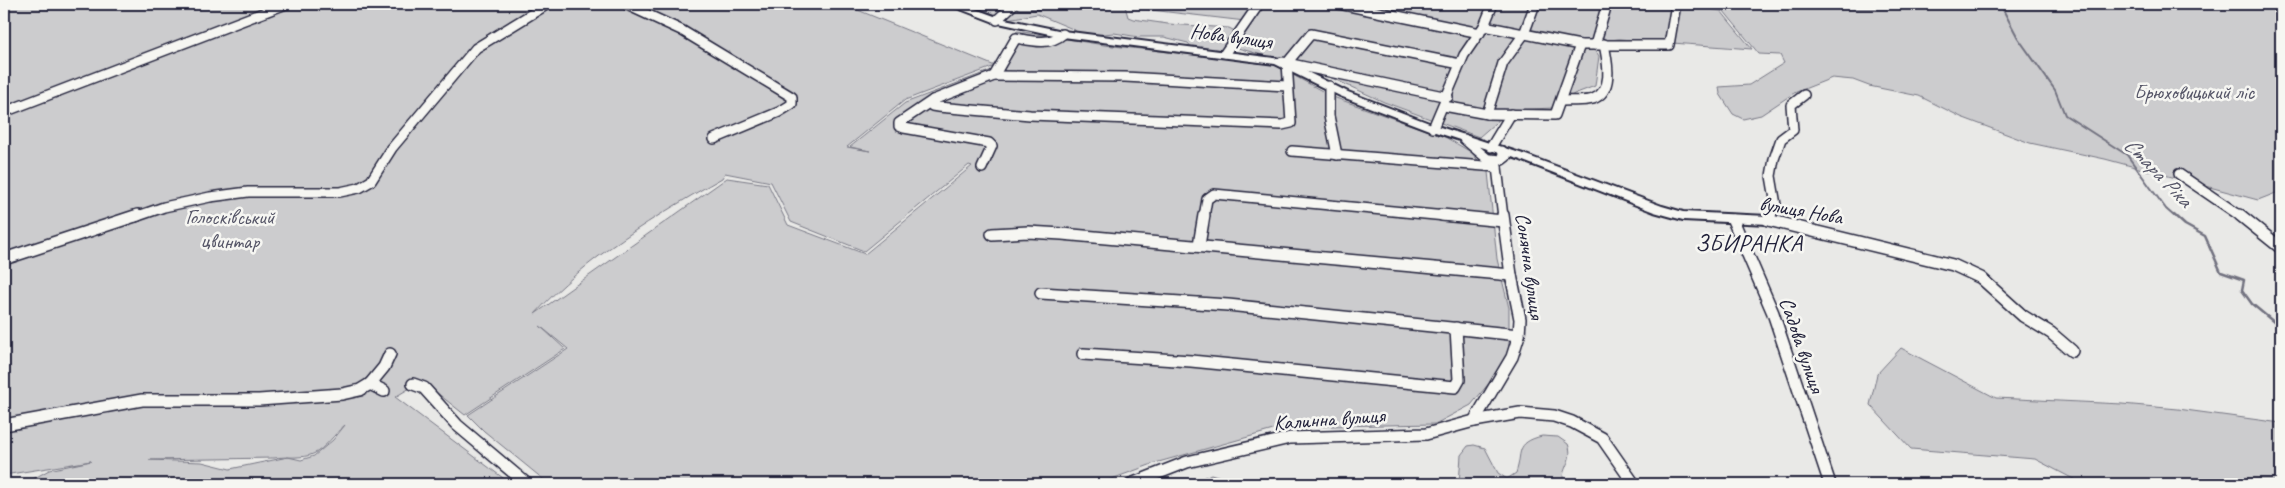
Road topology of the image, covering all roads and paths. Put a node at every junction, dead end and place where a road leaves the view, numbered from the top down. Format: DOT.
graph roads {
  1 [pos="286,4"];
  2 [pos="548,4"];
  3 [pos="628,4"];
  4 [pos="952,4"];
  5 [pos="1014,4"];
  6 [pos="1020,4"];
  7 [pos="1038,4"];
  8 [pos="1259,4"];
  9 [pos="1339,4"];
  10 [pos="1494,4"];
  11 [pos="1535,4"];
  12 [pos="1607,4"];
  13 [pos="1676,4"];
  14 [pos="997,20"];
  15 [pos="1482,29"];
  16 [pos="1063,34"];
  17 [pos="1524,34"];
  18 [pos="1600,44"];
  19 [pos="1580,45"];
  20 [pos="1225,54"];
  21 [pos="1284,63"];
  22 [pos="1460,64"];
  23 [pos="994,76"];
  24 [pos="1287,86"];
  25 [pos="1329,86"];
  26 [pos="1804,95"];
  27 [pos="1448,96"];
  28 [pos="933,100"];
  29 [pos="1561,101"];
  30 [pos="1444,106"];
  31 [pos="4,112"];
  32 [pos="1487,114"];
  33 [pos="1511,114"];
  34 [pos="1433,128"];
  35 [pos="714,139"];
  36 [pos="1292,151"];
  37 [pos="1337,155"];
  38 [pos="1497,155"];
  39 [pos="982,168"];
  40 [pos="2179,174"];
  41 [pos="1733,220"];
  42 [pos="1768,220"];
  43 [pos="1503,221"];
  44 [pos="992,234"];
  45 [pos="75,236"];
  46 [pos="1200,246"];
  47 [pos="2281,248"];
  48 [pos="4,258"];
  49 [pos="4,265"];
  50 [pos="1511,275"];
  51 [pos="1041,293"];
  52 [pos="1456,328"];
  53 [pos="1519,335"];
  54 [pos="2072,350"];
  55 [pos="390,354"];
  56 [pos="1083,354"];
  57 [pos="370,384"];
  58 [pos="413,384"];
  59 [pos="384,391"];
  60 [pos="1474,420"];
  61 [pos="4,425"];
  62 [pos="527,484"];
  63 [pos="1131,484"];
  64 [pos="1634,484"];
  65 [pos="1830,484"];
  1 -- 31 [label="street"];
  2 -- 45 [label="street"];
  3 -- 35 [label="street"];
  4 -- 14 [label="street, Нова вулиця"];
  5 -- 14 [label="street"];
  6 -- 7 [label="street"];
  8 -- 20 [label="street"];
  9 -- 15 [label="street"];
  10 -- 15 [label="street"];
  11 -- 17 [label="street"];
  12 -- 18 [label="street"];
  13 -- 18 [label="street"];
  14 -- 16 [label="street, Нова вулиця"];
  15 -- 17 [label="street"];
  15 -- 22 [label="street"];
  16 -- 20 [label="street, Нова вулиця"];
  16 -- 23 [label="street"];
  17 -- 19 [label="street"];
  17 -- 32 [label="street"];
  18 -- 19 [label="street"];
  18 -- 29 [label="street"];
  19 -- 29 [label="street"];
  20 -- 21 [label="street, Нова вулиця"];
  21 -- 22 [label="street"];
  21 -- 24 [label="street"];
  21 -- 25 [label="street, Нова вулиця"];
  21 -- 27 [label="street"];
  22 -- 27 [label="street"];
  23 -- 24 [label="street"];
  23 -- 28 [label="street"];
  24 -- 28 [label="street"];
  25 -- 34 [label="street, Нова вулиця"];
  25 -- 37 [label="street"];
  26 -- 42 [label="street"];
  27 -- 30 [label="street"];
  28 -- 39 [label="street"];
  29 -- 33 [label="street"];
  30 -- 32 [label="street"];
  30 -- 34 [label="street"];
  32 -- 33 [label="street"];
  33 -- 38 [label="street"];
  34 -- 38 [label="street, Нова вулиця"];
  36 -- 37 [label="street"];
  37 -- 38 [label="street"];
  38 -- 41 [label="street, вулиця Нова"];
  38 -- 43 [label="street, Сонячна вулиця"];
  40 -- 47 [label="street"];
  41 -- 42 [label="street, вулиця Нова"];
  41 -- 65 [label="street, Садова вулиця"];
  42 -- 54 [label="street, вулиця Нова"];
  43 -- 46 [label="street"];
  43 -- 50 [label="street, Сонячна вулиця"];
  44 -- 46 [label="street"];
  45 -- 48 [label="street"];
  45 -- 49 [label="street"];
  46 -- 50 [label="street"];
  50 -- 53 [label="street, Сонячна вулиця"];
  51 -- 52 [label="street"];
  52 -- 53 [label="street"];
  52 -- 56 [label="street"];
  53 -- 60 [label="street, Сонячна вулиця"];
  55 -- 57 [label="street"];
  57 -- 59 [label="street"];
  57 -- 61 [label="street"];
  58 -- 62 [label="street"];
  60 -- 63 [label="street, Калинна вулиця"];
  60 -- 64 [label="street"];
}
